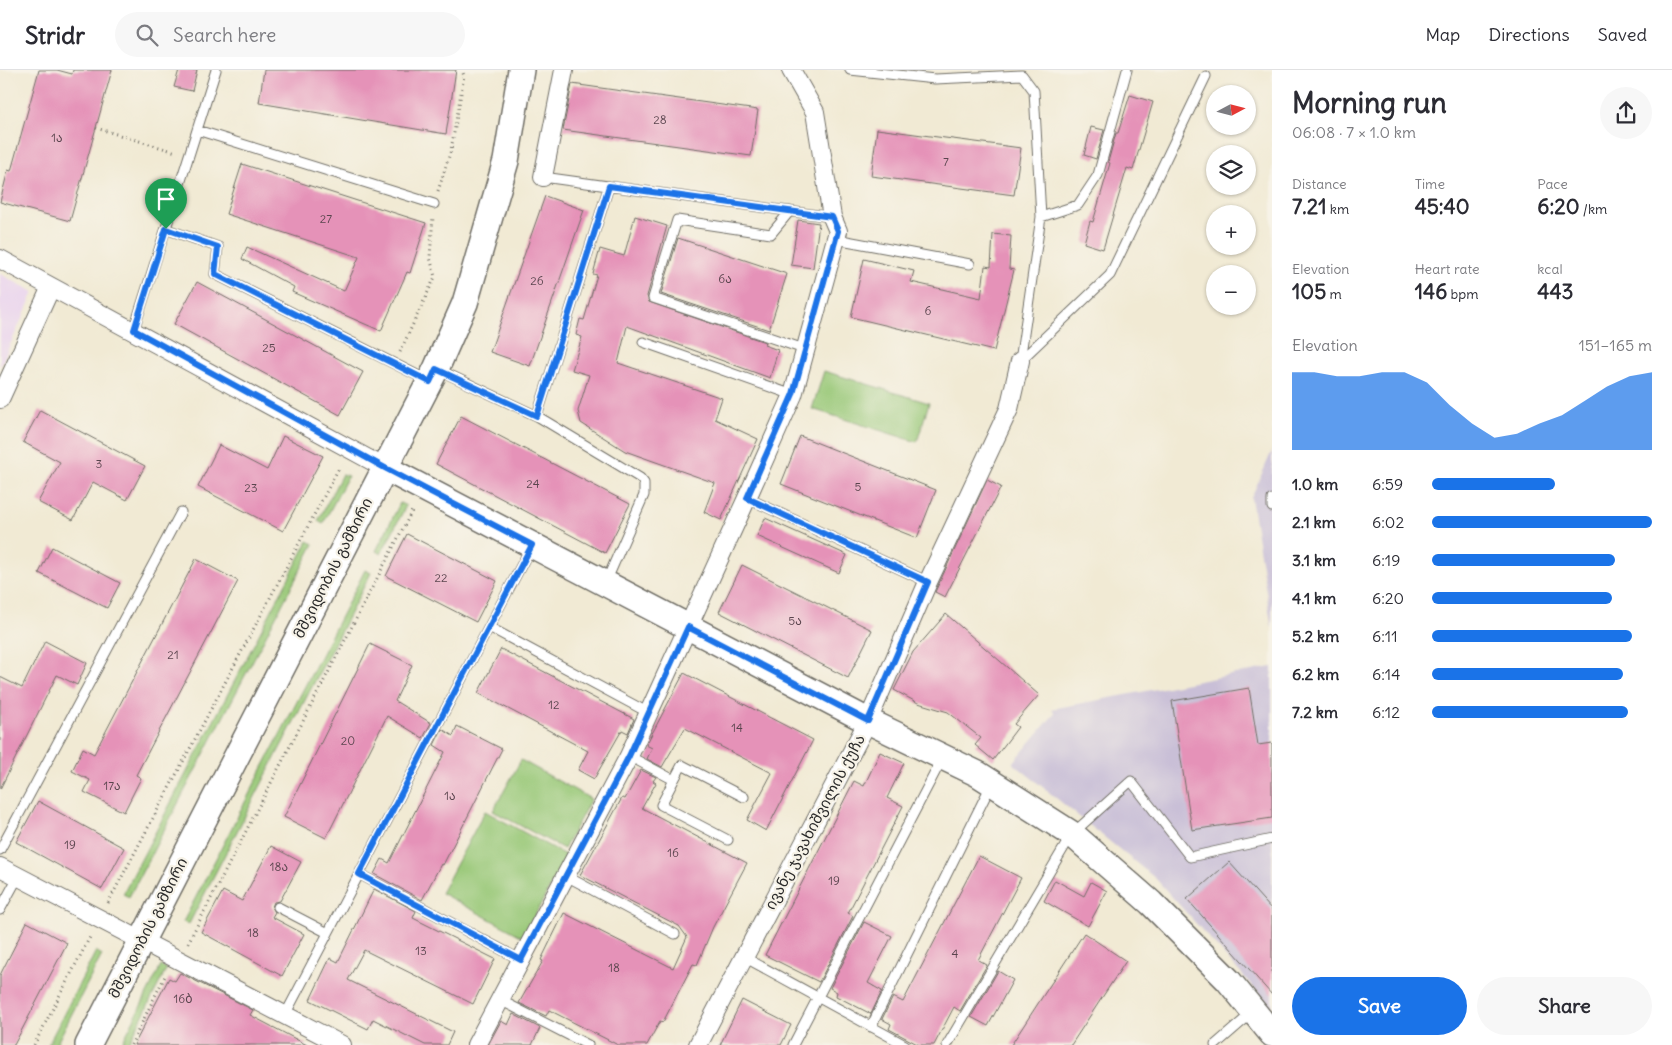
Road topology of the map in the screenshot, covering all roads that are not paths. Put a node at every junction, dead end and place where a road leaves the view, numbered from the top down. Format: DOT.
graph roads {
  1 [pos="216,70"];
  2 [pos="521,70"];
  3 [pos="564,70"];
  4 [pos="791,70"];
  5 [pos="850,70"];
  6 [pos="1127,70"];
  7 [pos="1206,76"];
  8 [pos="197,130"];
  9 [pos="542,177"];
  10 [pos="609,186"];
  11 [pos="434,204"];
  12 [pos="790,211"];
  13 [pos="1041,216"];
  14 [pos="832,217"];
  15 [pos="166,229"];
  16 [pos="836,239"];
  17 [pos="0,259"];
  18 [pos="970,264"];
  19 [pos="51,287"];
  20 [pos="134,330"];
  21 [pos="643,342"];
  22 [pos="807,350"];
  23 [pos="1020,361"];
  24 [pos="433,376"];
  25 [pos="793,394"];
  26 [pos="0,399"];
  27 [pos="537,416"];
  28 [pos="385,468"];
  29 [pos="747,498"];
  30 [pos="1272,499"];
  31 [pos="1272,507"];
  32 [pos="181,512"];
  33 [pos="532,545"];
  34 [pos="928,582"];
  35 [pos="605,584"];
  36 [pos="489,627"];
  37 [pos="688,627"];
  38 [pos="649,713"];
  39 [pos="868,721"];
  40 [pos="629,756"];
  41 [pos="943,757"];
  42 [pos="674,780"];
  43 [pos="992,782"];
  44 [pos="744,797"];
  45 [pos="1072,834"];
  46 [pos="1272,839"];
  47 [pos="728,840"];
  48 [pos="0,850"];
  49 [pos="0,867"];
  50 [pos="359,874"];
  51 [pos="18,876"];
  52 [pos="566,876"];
  53 [pos="278,907"];
  54 [pos="0,910"];
  55 [pos="328,933"];
  56 [pos="675,934"];
  57 [pos="142,940"];
  58 [pos="744,957"];
  59 [pos="521,960"];
  60 [pos="818,998"];
  61 [pos="500,1000"];
  62 [pos="1255,1011"];
  63 [pos="285,1015"];
  64 [pos="872,1027"];
  65 [pos="1272,1034"];
  66 [pos="88,1045"];
  67 [pos="342,1045"];
  68 [pos="476,1045"];
  69 [pos="588,1045"];
  70 [pos="698,1045"];
  71 [pos="793,1045"];
  72 [pos="905,1045"];
  73 [pos="947,1045"];
  74 [pos="1215,1045"];
  1 -- 8 [label="lane"];
  2 -- 24 [label="street, მშვიდობის გამზირი"];
  3 -- 9 [label="street"];
  4 -- 14 [label="street"];
  5 -- 13 [label="lane, ივანე ჯავახიშვილის ქუჩა"];
  6 -- 13 [label="lane"];
  7 -- 23 [label="lane"];
  8 -- 11 [label="lane"];
  8 -- 15 [label="lane"];
  9 -- 10 [label="lane"];
  10 -- 12 [label="lane"];
  10 -- 27 [label="lane"];
  12 -- 14 [label="lane"];
  12 -- 22 [label="lane"];
  13 -- 23 [label="lane, ივანე ჯავახიშვილის ქუჩა"];
  14 -- 16 [label="street"];
  15 -- 20 [label="lane"];
  15 -- 24 [label="lane"];
  16 -- 18 [label="lane"];
  16 -- 22 [label="street"];
  17 -- 19 [label="street"];
  19 -- 20 [label="street"];
  19 -- 26 [label="street"];
  20 -- 28 [label="street"];
  21 -- 25 [label="lane"];
  22 -- 25 [label="street"];
  23 -- 34 [label="street, ივანე ჯავახიშვილის ქუჩა"];
  24 -- 27 [label="lane"];
  24 -- 28 [label="street, მშვიდობის გამზირი"];
  25 -- 29 [label="street"];
  27 -- 35 [label="lane"];
  28 -- 33 [label="street"];
  28 -- 57 [label="street, მშვიდობის გამზირი"];
  29 -- 34 [label="lane"];
  29 -- 37 [label="street"];
  30 -- 31 [label="lane"];
  32 -- 48 [label="lane"];
  33 -- 35 [label="street"];
  33 -- 36 [label="lane"];
  34 -- 39 [label="street, ივანე ჯავახიშვილის ქუჩა"];
  35 -- 37 [label="street"];
  36 -- 38 [label="lane"];
  36 -- 50 [label="lane"];
  37 -- 38 [label="street"];
  37 -- 39 [label="street"];
  38 -- 40 [label="street"];
  39 -- 41 [label="street"];
  39 -- 58 [label="street, ივანე ჯავახიშვილის ქუჩა"];
  40 -- 42 [label="lane"];
  40 -- 52 [label="street"];
  41 -- 43 [label="street"];
  41 -- 60 [label="lane"];
  42 -- 44 [label="lane"];
  42 -- 47 [label="lane"];
  43 -- 45 [label="street"];
  43 -- 64 [label="lane"];
  45 -- 46 [label="lane"];
  45 -- 62 [label="street"];
  45 -- 73 [label="lane"];
  49 -- 51 [label="street"];
  50 -- 55 [label="lane"];
  50 -- 59 [label="lane"];
  51 -- 54 [label="lane"];
  51 -- 57 [label="street"];
  52 -- 56 [label="lane"];
  52 -- 59 [label="street"];
  53 -- 55 [label="lane"];
  55 -- 63 [label="lane"];
  57 -- 63 [label="street"];
  57 -- 66 [label="street, მშვიდობის გამზირი"];
  58 -- 60 [label="lane"];
  58 -- 70 [label="street, ივანე ჯავახიშვილის ქუჩა"];
  59 -- 61 [label="street"];
  60 -- 64 [label="lane"];
  60 -- 71 [label="lane"];
  61 -- 68 [label="street"];
  61 -- 69 [label="lane"];
  62 -- 65 [label="street"];
  62 -- 74 [label="lane"];
  63 -- 67 [label="street"];
  64 -- 72 [label="lane"];
}
